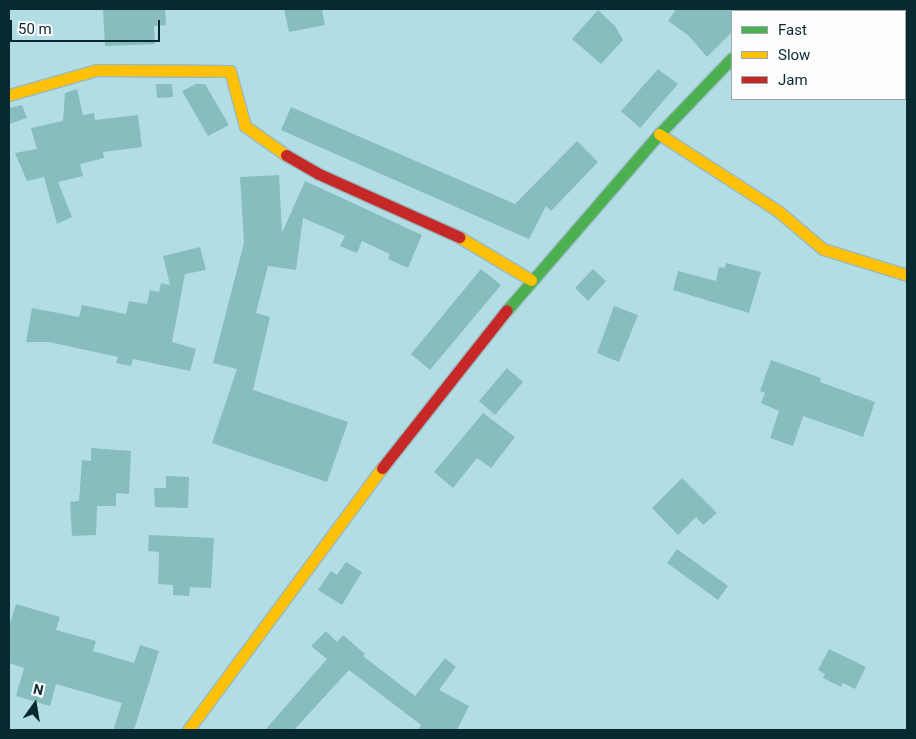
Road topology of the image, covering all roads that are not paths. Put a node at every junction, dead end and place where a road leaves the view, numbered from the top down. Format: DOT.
graph roads {
  1 [pos="731,59"];
  2 [pos="9,95"];
  3 [pos="659,134"];
  4 [pos="907,275"];
  5 [pos="531,280"];
  6 [pos="188,730"];
  1 -- 3 [label="street"];
  2 -- 5 [label="street"];
  3 -- 4 [label="street"];
  3 -- 5 [label="street"];
  5 -- 6 [label="street"];
}
